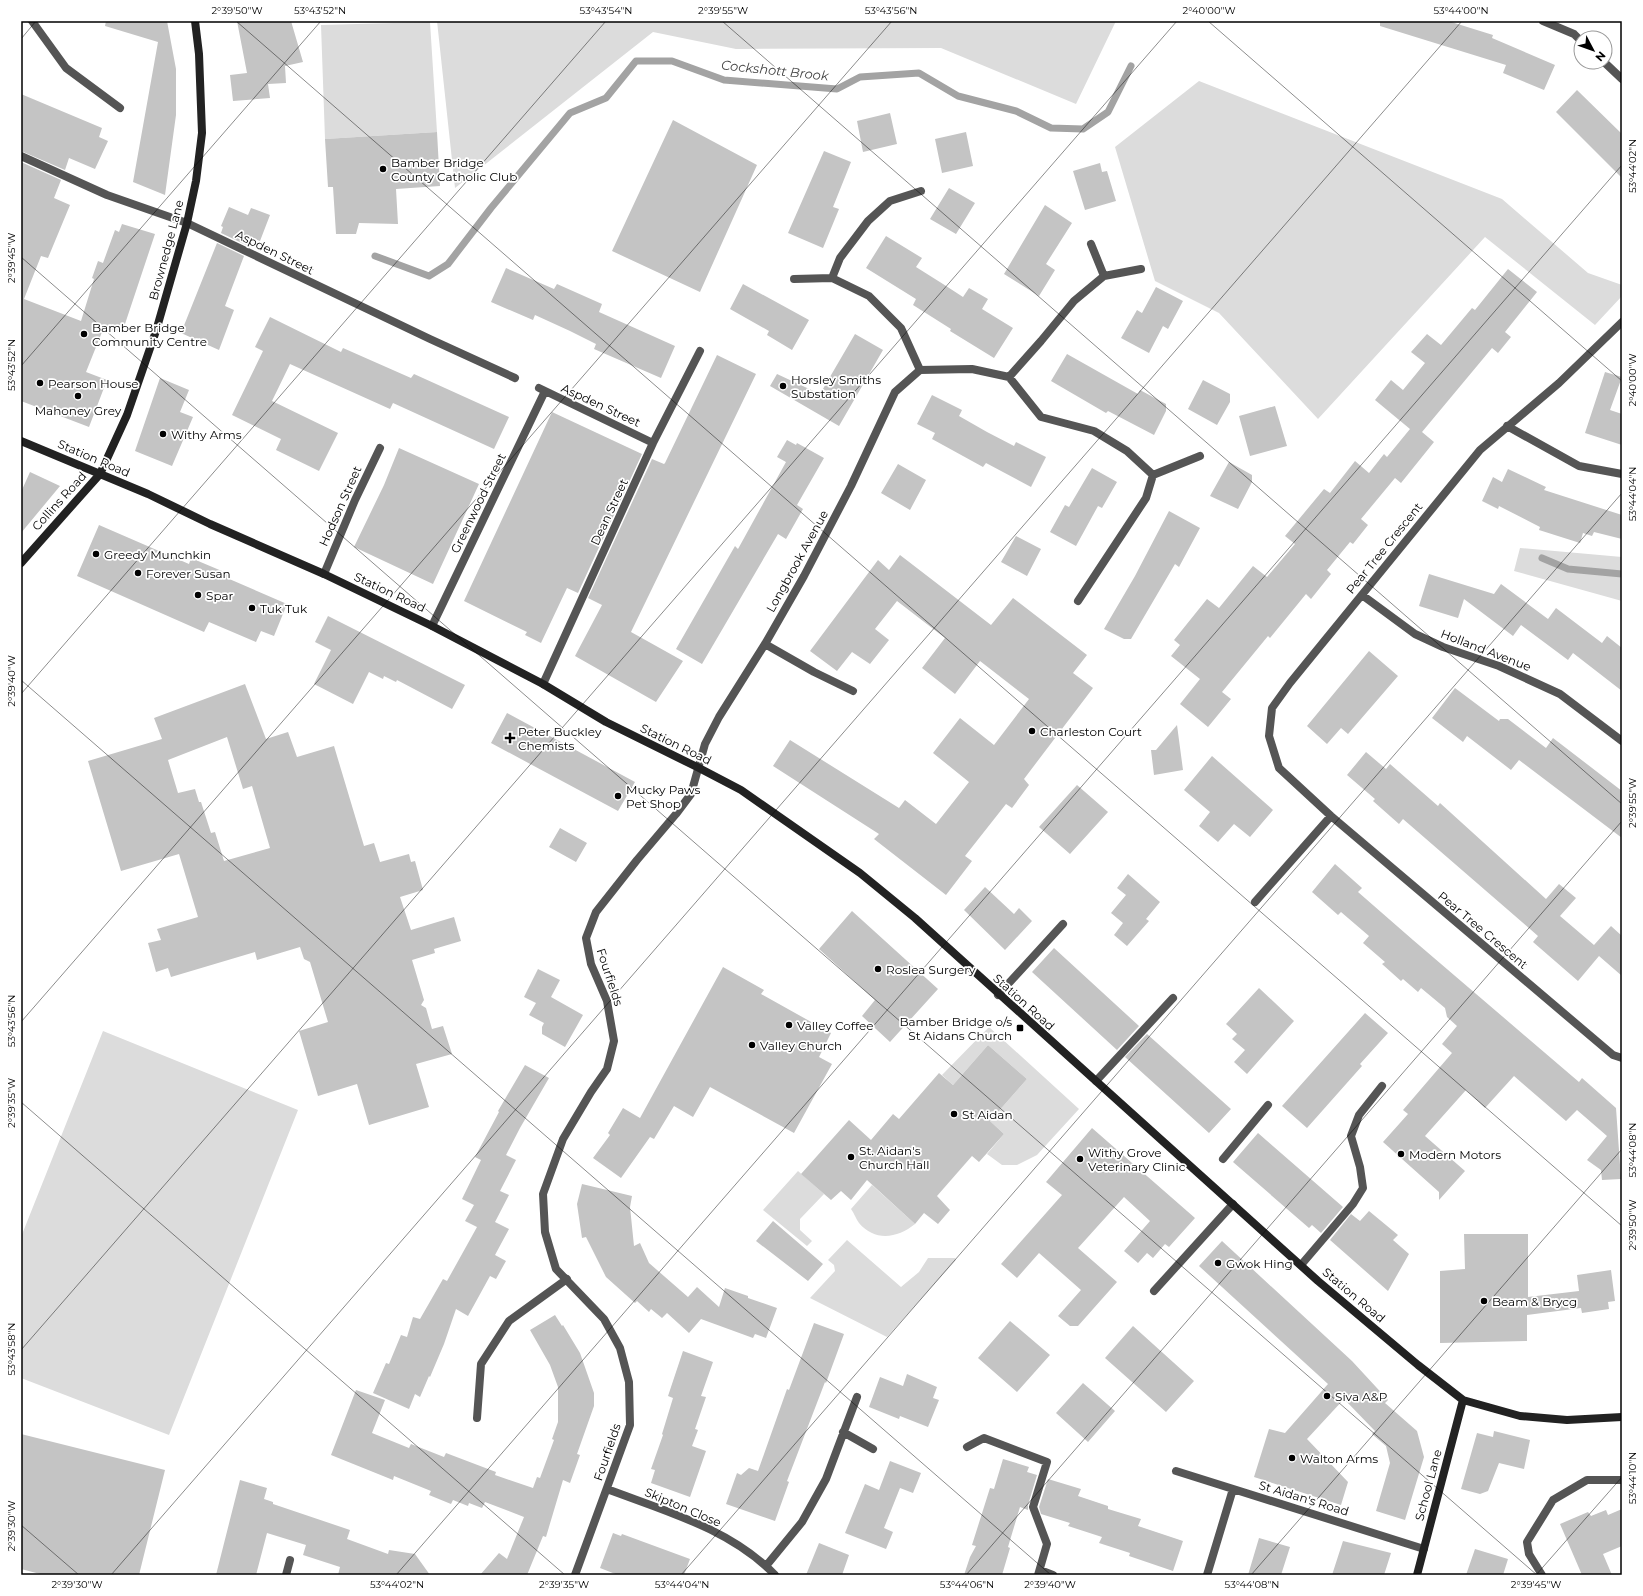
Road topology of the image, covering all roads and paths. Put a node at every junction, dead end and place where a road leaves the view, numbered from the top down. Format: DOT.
graph roads {
  1 [pos="32,21"];
  2 [pos="195,21"];
  3 [pos="1544,21"];
  4 [pos="1573,34"];
  5 [pos="1612,70"];
  6 [pos="1622,79"];
  7 [pos="120,108"];
  8 [pos="21,156"];
  9 [pos="921,190"];
  10 [pos="187,223"];
  11 [pos="1091,244"];
  12 [pos="1140,269"];
  13 [pos="1104,276"];
  14 [pos="832,278"];
  15 [pos="794,279"];
  16 [pos="1622,322"];
  17 [pos="700,351"];
  18 [pos="920,370"];
  19 [pos="1009,377"];
  20 [pos="515,378"];
  21 [pos="542,390"];
  22 [pos="1507,426"];
  23 [pos="21,441"];
  24 [pos="654,443"];
  25 [pos="380,448"];
  26 [pos="1200,456"];
  27 [pos="100,474"];
  28 [pos="1622,474"];
  29 [pos="1153,475"];
  30 [pos="21,563"];
  31 [pos="324,574"];
  32 [pos="1362,595"];
  33 [pos="1078,601"];
  34 [pos="432,626"];
  35 [pos="765,644"];
  36 [pos="543,684"];
  37 [pos="853,691"];
  38 [pos="1622,741"];
  39 [pos="699,768"];
  40 [pos="1331,816"];
  41 [pos="1255,902"];
  42 [pos="1063,924"];
  43 [pos="998,994"];
  44 [pos="1173,998"];
  45 [pos="1622,1058"];
  46 [pos="1096,1081"];
  47 [pos="1382,1086"];
  48 [pos="1268,1105"];
  49 [pos="1223,1159"];
  50 [pos="1233,1204"];
  51 [pos="1301,1265"];
  52 [pos="567,1280"];
  53 [pos="1154,1291"];
  54 [pos="857,1397"];
  55 [pos="1463,1400"];
  56 [pos="1622,1417"];
  57 [pos="477,1418"];
  58 [pos="843,1432"];
  59 [pos="967,1447"];
  60 [pos="873,1449"];
  61 [pos="1176,1471"];
  62 [pos="1622,1480"];
  63 [pos="607,1489"];
  64 [pos="1232,1489"];
  65 [pos="1424,1549"];
  66 [pos="290,1560"];
  67 [pos="766,1566"];
  68 [pos="1039,1573"];
  69 [pos="286,1575"];
  70 [pos="575,1575"];
  71 [pos="775,1575"];
  72 [pos="1053,1575"];
  73 [pos="1207,1575"];
  74 [pos="1417,1575"];
  75 [pos="1542,1575"];
  1 -- 7 [label="street"];
  2 -- 10 [label="main road, Brownedge Lane"];
  3 -- 4 [label="street"];
  5 -- 6 [label="street"];
  8 -- 10 [label="street, Aspden Street"];
  9 -- 14 [label="street"];
  10 -- 20 [label="street, Aspden Street"];
  10 -- 27 [label="main road, Brownedge Lane"];
  11 -- 13 [label="street"];
  12 -- 13 [label="street"];
  13 -- 19 [label="street"];
  14 -- 15 [label="street"];
  14 -- 18 [label="street"];
  16 -- 22 [label="street, Pear Tree Crescent"];
  17 -- 24 [label="street, Dean Street"];
  18 -- 19 [label="street"];
  18 -- 35 [label="street, Longbrook Avenue"];
  19 -- 29 [label="street"];
  21 -- 24 [label="street, Aspden Street"];
  21 -- 34 [label="street, Greenwood Street"];
  22 -- 28 [label="street"];
  22 -- 32 [label="street, Pear Tree Crescent"];
  23 -- 27 [label="main road, Station Road"];
  24 -- 36 [label="street, Dean Street"];
  25 -- 31 [label="street, Hodson Street"];
  26 -- 29 [label="street"];
  27 -- 30 [label="main road, Collins Road"];
  27 -- 31 [label="main road, Station Road"];
  29 -- 33 [label="street"];
  31 -- 34 [label="main road, Station Road"];
  32 -- 38 [label="street, Holland Avenue"];
  32 -- 40 [label="street, Pear Tree Crescent"];
  34 -- 36 [label="main road, Station Road"];
  35 -- 37 [label="street"];
  35 -- 39 [label="street, Longbrook Avenue"];
  36 -- 39 [label="main road, Station Road"];
  39 -- 43 [label="main road, Station Road"];
  39 -- 52 [label="street, Fourfields"];
  40 -- 41 [label="street"];
  40 -- 45 [label="street, Pear Tree Crescent"];
  42 -- 43 [label="street"];
  43 -- 46 [label="main road, Station Road"];
  44 -- 46 [label="street"];
  46 -- 50 [label="main road, Station Road"];
  47 -- 51 [label="street"];
  48 -- 49 [label="street"];
  50 -- 51 [label="main road, Station Road"];
  50 -- 53 [label="street"];
  51 -- 55 [label="main road, Station Road"];
  52 -- 57 [label="street"];
  52 -- 63 [label="street, Fourfields"];
  54 -- 58 [label="street"];
  55 -- 56 [label="main road"];
  55 -- 65 [label="main road, School Lane"];
  58 -- 60 [label="street"];
  58 -- 67 [label="street"];
  59 -- 68 [label="street"];
  61 -- 64 [label="street, St Aidan's Road"];
  62 -- 75 [label="street"];
  63 -- 67 [label="street, Skipton Close"];
  63 -- 70 [label="street, Fourfields"];
  64 -- 65 [label="street, St Aidan's Road"];
  64 -- 73 [label="street"];
  65 -- 74 [label="main road, School Lane"];
  66 -- 69 [label="street"];
  67 -- 71 [label="street, Skipton Close"];
  68 -- 72 [label="street"];
}
